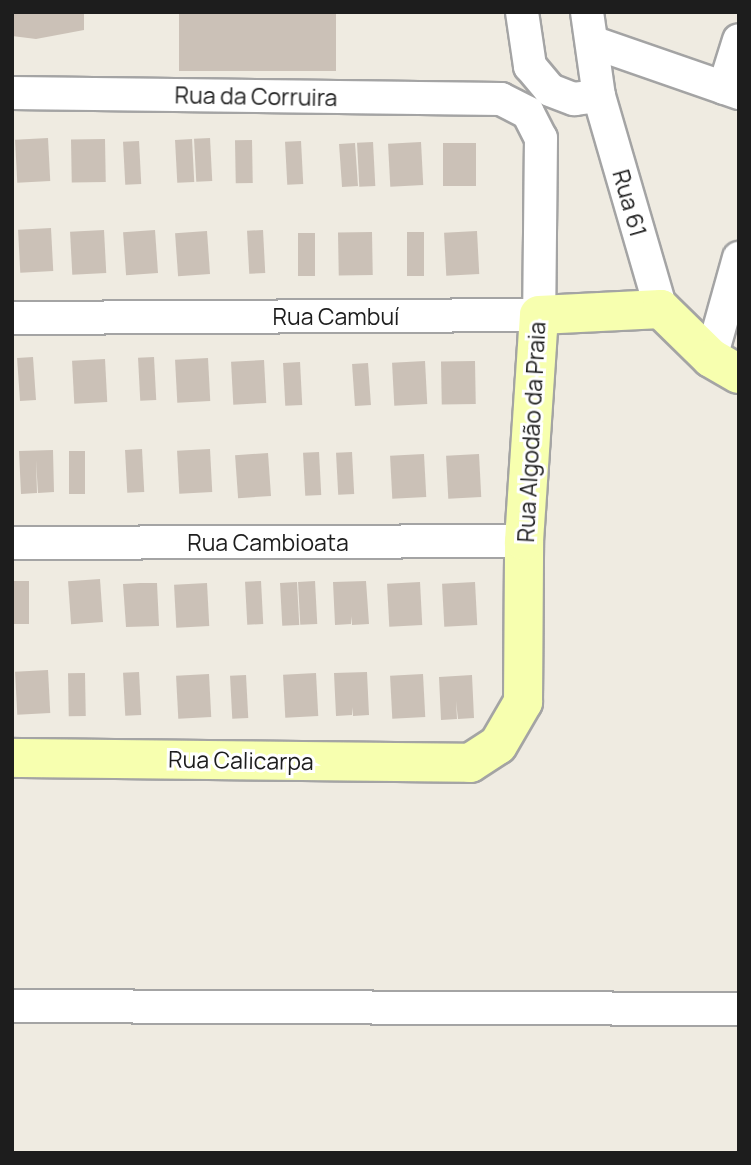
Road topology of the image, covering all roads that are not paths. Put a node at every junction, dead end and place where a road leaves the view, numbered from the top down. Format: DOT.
graph roads {
  1 [pos="522,12"];
  2 [pos="589,27"];
  3 [pos="739,40"];
  4 [pos="731,90"];
  5 [pos="12,93"];
  6 [pos="598,96"];
  7 [pos="501,99"];
  8 [pos="739,258"];
  9 [pos="661,309"];
  10 [pos="538,315"];
  11 [pos="12,318"];
  12 [pos="725,366"];
  13 [pos="524,541"];
  14 [pos="12,543"];
  15 [pos="12,758"];
  16 [pos="471,763"];
  17 [pos="12,1006"];
  18 [pos="739,1009"];
  1 -- 6 [label="street"];
  2 -- 4 [label="street"];
  2 -- 6 [label="street, Rua 61"];
  3 -- 4 [label="street"];
  5 -- 7 [label="street, Rua da Corruira"];
  6 -- 9 [label="street, Rua 61"];
  7 -- 10 [label="street, Rua Algodão da Praia"];
  8 -- 12 [label="street"];
  9 -- 10 [label="street, Rua Cambuí"];
  9 -- 12 [label="street"];
  10 -- 11 [label="street, Rua Cambuí"];
  10 -- 13 [label="street, Rua Algodão da Praia"];
  13 -- 14 [label="street, Rua Cambioata"];
  13 -- 16 [label="street, Rua Algodão da Praia"];
  15 -- 16 [label="street, Rua Calicarpa"];
  17 -- 18 [label="street"];
}
